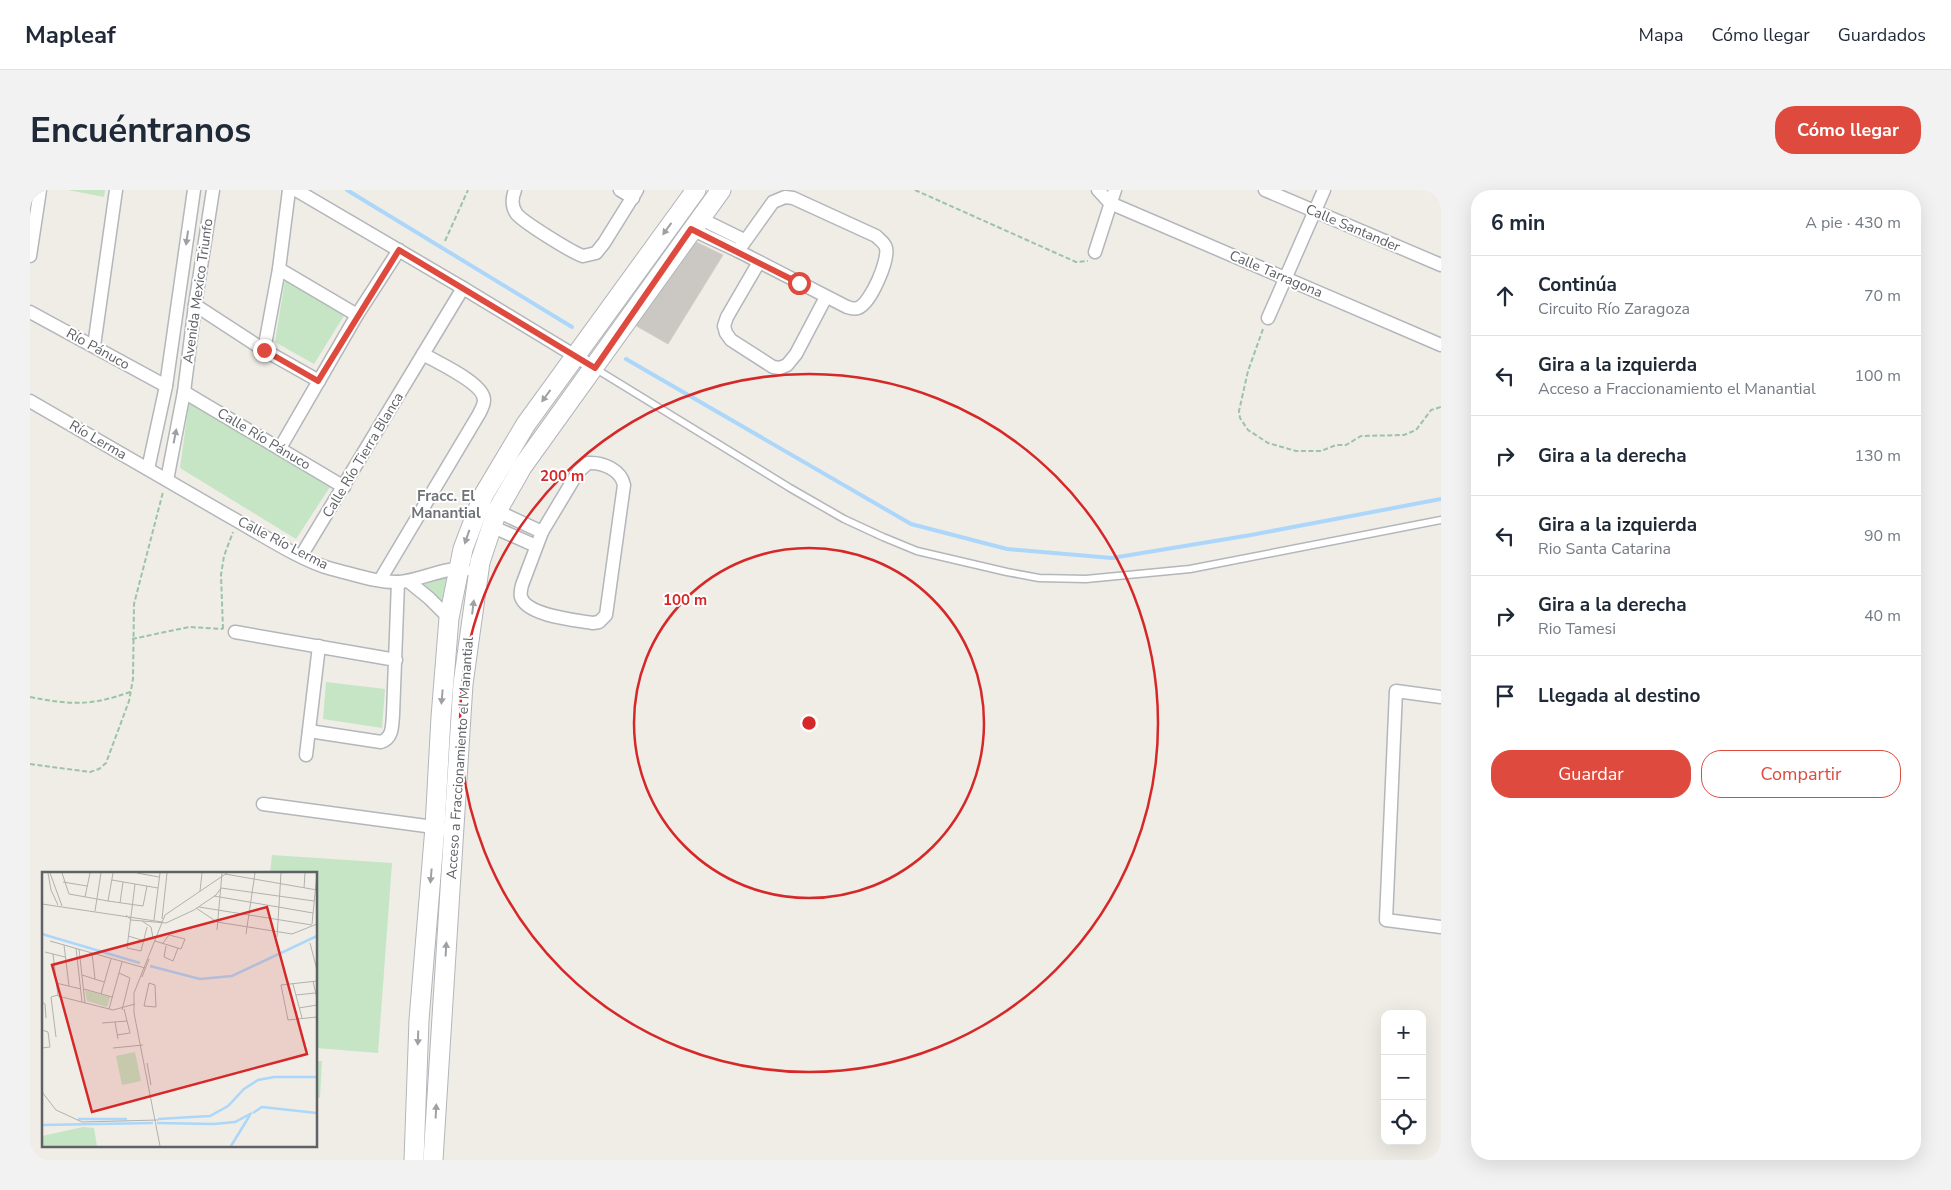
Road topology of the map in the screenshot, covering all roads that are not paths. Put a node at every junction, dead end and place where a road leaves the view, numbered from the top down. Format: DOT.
graph roads {
  1 [pos="40,190"];
  2 [pos="116,190"];
  3 [pos="194,190"];
  4 [pos="213,190"];
  5 [pos="289,190"];
  6 [pos="296,190"];
  7 [pos="620,190"];
  8 [pos="696,190"];
  9 [pos="721,190"];
  10 [pos="1098,190"];
  11 [pos="1115,190"];
  12 [pos="1265,190"];
  13 [pos="1324,190"];
  14 [pos="514,193"];
  15 [pos="635,194"];
  16 [pos="687,198"];
  17 [pos="1110,203"];
  18 [pos="1315,212"];
  19 [pos="695,223"];
  20 [pos="741,246"];
  21 [pos="399,250"];
  22 [pos="1095,252"];
  23 [pos="30,256"];
  24 [pos="759,262"];
  25 [pos="1441,265"];
  26 [pos="279,269"];
  27 [pos="1286,278"];
  28 [pos="463,288"];
  29 [pos="826,297"];
  30 [pos="195,305"];
  31 [pos="30,312"];
  32 [pos="357,315"];
  33 [pos="1268,318"];
  34 [pos="94,346"];
  35 [pos="1441,346"];
  36 [pos="264,350"];
  37 [pos="424,354"];
  38 [pos="575,356"];
  39 [pos="595,368"];
  40 [pos="318,381"];
  41 [pos="166,386"];
  42 [pos="184,392"];
  43 [pos="30,401"];
  44 [pos="280,448"];
  45 [pos="148,469"];
  46 [pos="167,480"];
  47 [pos="344,487"];
  48 [pos="494,519"];
  49 [pos="1441,520"];
  50 [pos="542,532"];
  51 [pos="536,546"];
  52 [pos="301,556"];
  53 [pos="458,568"];
  54 [pos="477,573"];
  55 [pos="380,580"];
  56 [pos="403,581"];
  57 [pos="449,618"];
  58 [pos="229,630"];
  59 [pos="319,646"];
  60 [pos="396,660"];
  61 [pos="1441,697"];
  62 [pos="309,731"];
  63 [pos="306,755"];
  64 [pos="263,804"];
  65 [pos="435,827"];
  66 [pos="454,830"];
  67 [pos="1441,927"];
  68 [pos="414,1160"];
  69 [pos="434,1160"];
  1 -- 23 [label="street"];
  2 -- 34 [label="street"];
  3 -- 41 [label="street, Avenida Mexico Triunfo, one-way"];
  4 -- 30 [label="street, Avenida Mexico Triunfo"];
  5 -- 26 [label="street"];
  6 -- 21 [label="street"];
  7 -- 15 [label="street"];
  8 -- 16 [label="main road, Acceso a Fraccionamiento el Manantial"];
  9 -- 19 [label="main road, Acceso a Fraccionamiento el Manantial"];
  10 -- 17 [label="street"];
  11 -- 17 [label="street"];
  12 -- 18 [label="street, Calle Santander"];
  13 -- 18 [label="street"];
  14 -- 15 [label="street"];
  16 -- 38 [label="main road, Acceso a Fraccionamiento el Manantial, one-way"];
  17 -- 22 [label="street"];
  17 -- 27 [label="street, Calle Tarragona"];
  18 -- 25 [label="street, Calle Santander"];
  18 -- 27 [label="street"];
  19 -- 20 [label="street"];
  19 -- 39 [label="main road, Acceso a Fraccionamiento el Manantial"];
  20 -- 24 [label="street"];
  20 -- 29 [label="street"];
  21 -- 28 [label="street"];
  21 -- 32 [label="street"];
  24 -- 29 [label="street"];
  24 -- 29 [label="street"];
  26 -- 32 [label="street"];
  26 -- 36 [label="street"];
  27 -- 33 [label="street"];
  27 -- 35 [label="street, Calle Tarragona"];
  28 -- 37 [label="street, Calle Río Tierra Blanca"];
  28 -- 38 [label="street"];
  30 -- 36 [label="street"];
  30 -- 42 [label="street, Avenida Mexico Triunfo"];
  31 -- 34 [label="street, Río Pánuco"];
  32 -- 40 [label="street"];
  34 -- 41 [label="street, Río Pánuco"];
  36 -- 40 [label="street"];
  37 -- 47 [label="street, Calle Río Tierra Blanca"];
  37 -- 55 [label="street"];
  38 -- 39 [label="street"];
  38 -- 53 [label="main road, Acceso a Fraccionamiento el Manantial, one-way"];
  39 -- 48 [label="main road, Acceso a Fraccionamiento el Manantial"];
  39 -- 49 [label="lane"];
  40 -- 44 [label="street"];
  41 -- 45 [label="street, Avenida Mexico Triunfo"];
  42 -- 44 [label="street, Calle Río Pánuco"];
  46 -- 42 [label="street, Avenida Mexico Triunfo, one-way"];
  43 -- 45 [label="street, Río Lerma"];
  44 -- 47 [label="street, Calle Río Pánuco"];
  45 -- 46 [label="street, Río Lerma"];
  46 -- 52 [label="street, Calle Río Lerma"];
  47 -- 52 [label="street, Calle Río Tierra Blanca"];
  48 -- 50 [label="street"];
  48 -- 51 [label="street"];
  48 -- 54 [label="main road, Acceso a Fraccionamiento el Manantial"];
  50 -- 51 [label="street"];
  50 -- 51 [label="street"];
  52 -- 55 [label="street, Calle Río Lerma"];
  53 -- 54 [label="street, Calle Río Lerma"];
  53 -- 56 [label="street, Calle Río Lerma"];
  53 -- 57 [label="main road, Acceso a Fraccionamiento el Manantial"];
  66 -- 54 [label="main road, Acceso a Fraccionamiento el Manantial, one-way"];
  55 -- 56 [label="street, Calle Río Lerma"];
  56 -- 57 [label="street"];
  56 -- 60 [label="street"];
  57 -- 65 [label="main road, Acceso a Fraccionamiento el Manantial, one-way"];
  58 -- 59 [label="street"];
  59 -- 60 [label="street"];
  59 -- 62 [label="street"];
  60 -- 62 [label="street"];
  61 -- 67 [label="street"];
  62 -- 63 [label="street"];
  64 -- 65 [label="street"];
  65 -- 66 [label="street"];
  65 -- 68 [label="main road, Acceso a Fraccionamiento el Manantial, one-way"];
  69 -- 66 [label="main road, Acceso a Fraccionamiento el Manantial, one-way"];
}
